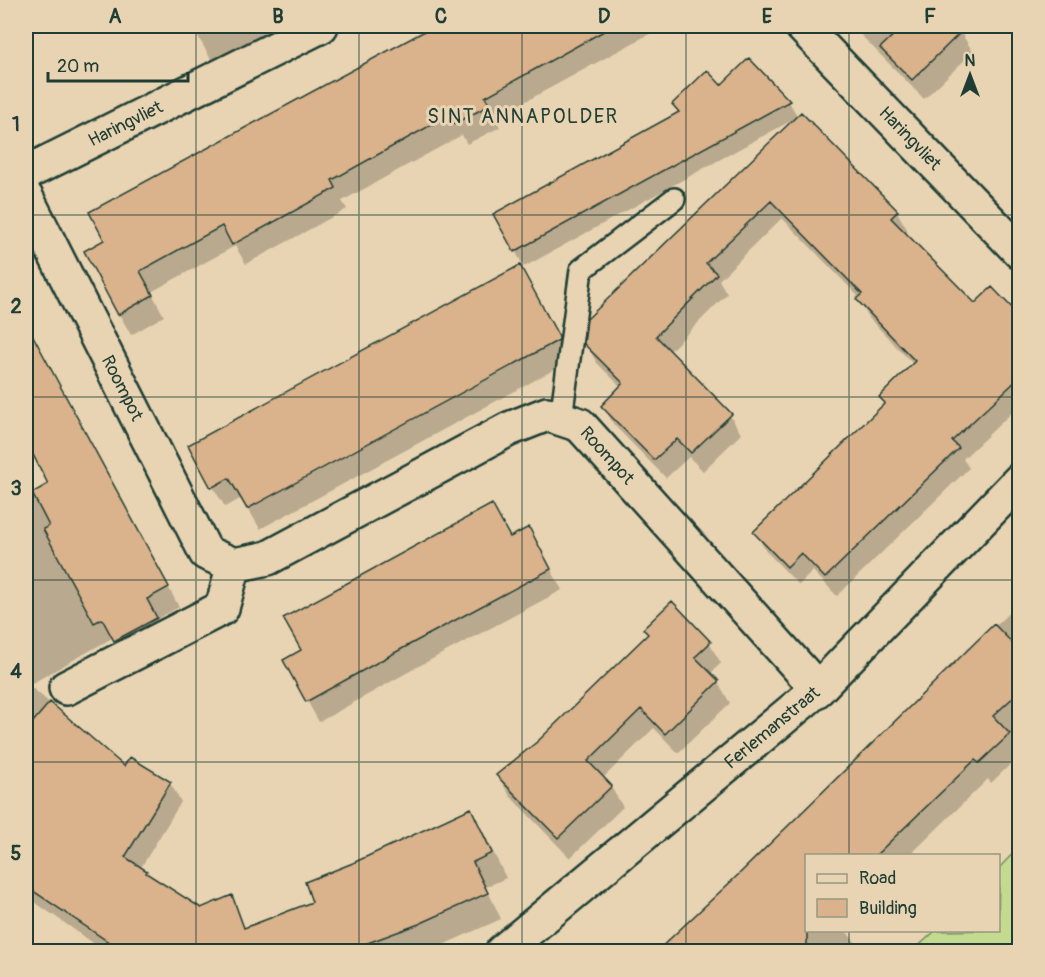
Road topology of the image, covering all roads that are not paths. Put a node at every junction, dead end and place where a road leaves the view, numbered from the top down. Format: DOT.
graph roads {
  1 [pos="321,26"];
  2 [pos="802,26"];
  3 [pos="26,173"];
  4 [pos="26,197"];
  5 [pos="674,199"];
  6 [pos="1020,252"];
  7 [pos="561,418"];
  8 [pos="1020,480"];
  9 [pos="234,566"];
  10 [pos="66,688"];
  11 [pos="818,689"];
  12 [pos="502,951"];
  1 -- 3 [label="street, Haringvliet"];
  2 -- 6 [label="street, Haringvliet"];
  4 -- 9 [label="street, Roompot"];
  5 -- 7 [label="lane"];
  7 -- 9 [label="street, Roompot"];
  7 -- 11 [label="street, Roompot"];
  8 -- 11 [label="street, Ferlemanstraat"];
  9 -- 10 [label="street"];
  11 -- 12 [label="street, Ferlemanstraat"];
}
